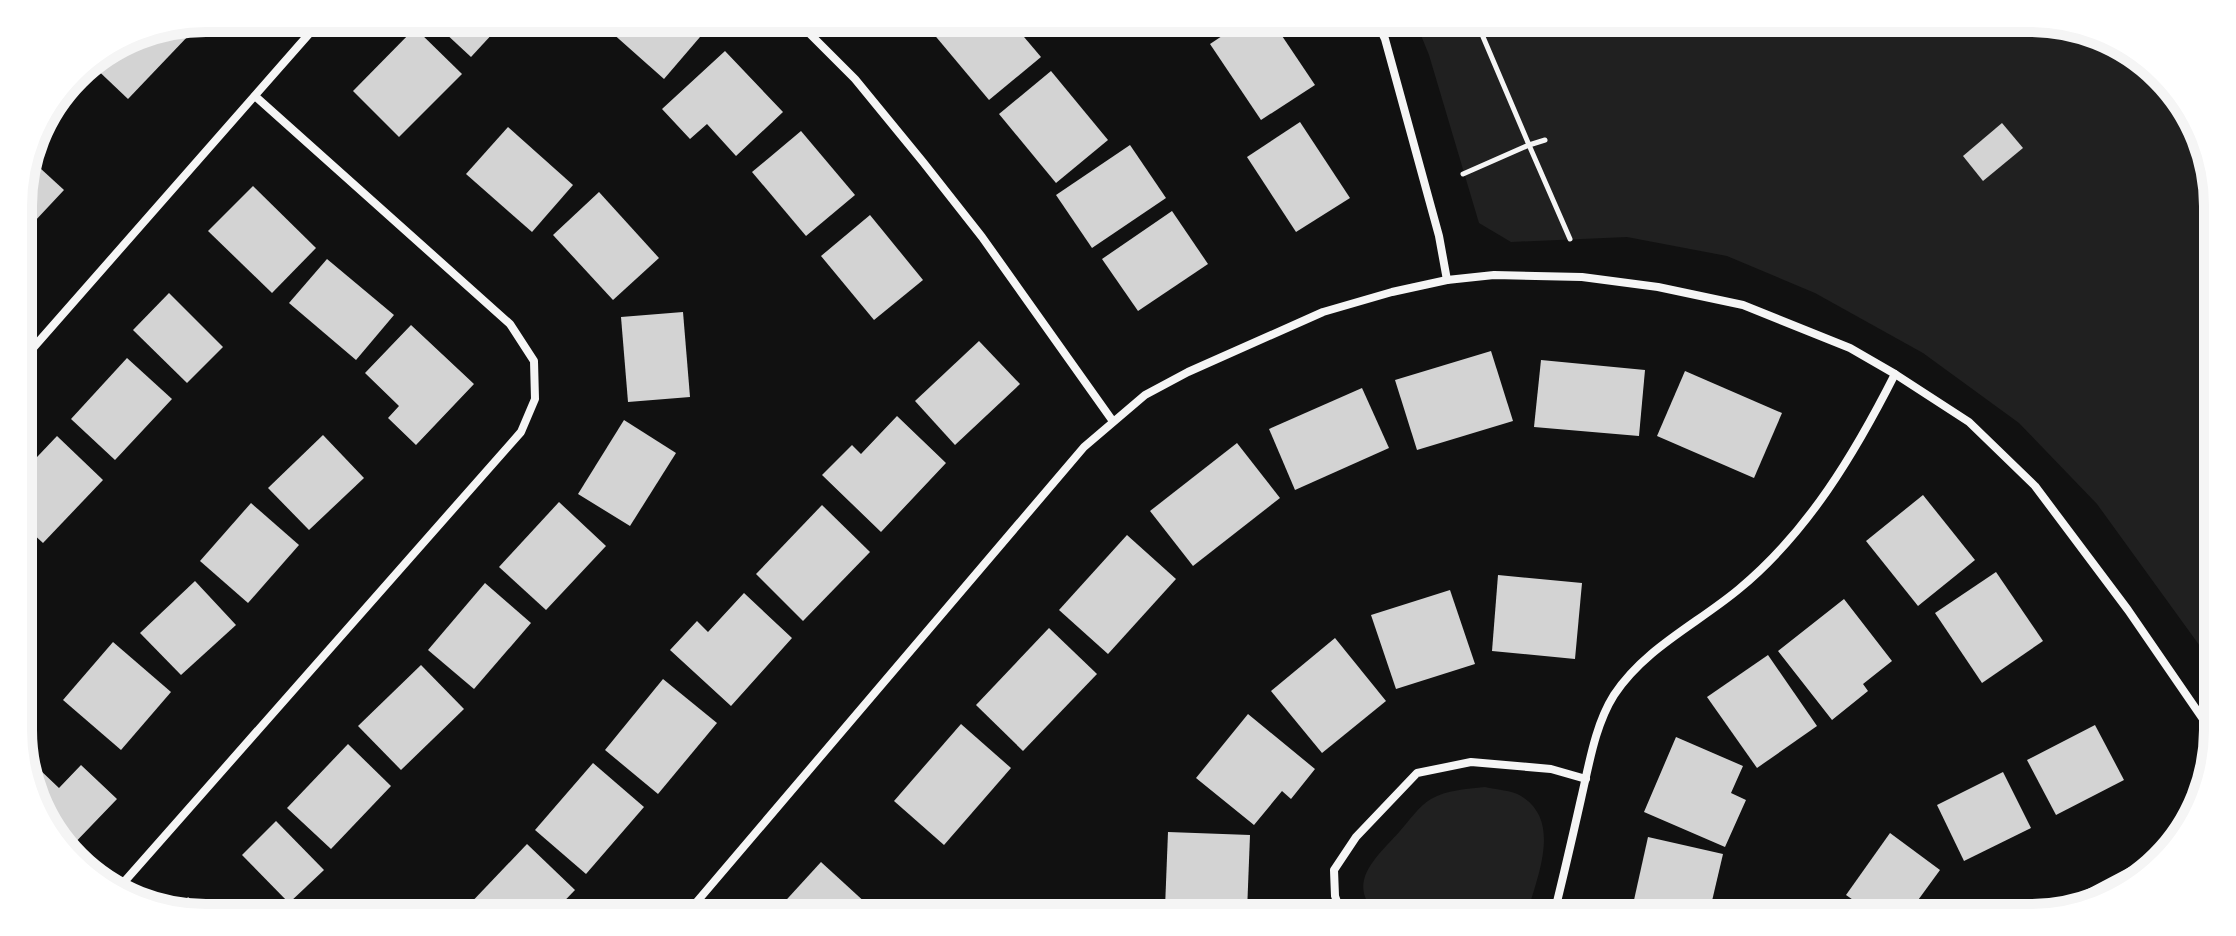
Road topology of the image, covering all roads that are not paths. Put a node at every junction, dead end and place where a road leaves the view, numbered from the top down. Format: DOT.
graph roads {
  1 [pos="311,32"];
  2 [pos="808,32"];
  3 [pos="1382,32"];
  4 [pos="255,96"];
  5 [pos="1447,280"];
  6 [pos="32,349"];
  7 [pos="1895,374"];
  8 [pos="1112,420"];
  9 [pos="2204,721"];
  10 [pos="1586,779"];
  11 [pos="2134,869"];
  12 [pos="123,883"];
  13 [pos="2084,896"];
  14 [pos="695,904"];
  15 [pos="1338,904"];
  16 [pos="1556,904"];
  1 -- 4 [label="street"];
  2 -- 8 [label="street"];
  3 -- 5 [label="street"];
  4 -- 6 [label="street"];
  4 -- 12 [label="street"];
  5 -- 7 [label="street"];
  5 -- 8 [label="street"];
  7 -- 9 [label="street"];
  7 -- 10 [label="street"];
  8 -- 14 [label="street"];
  10 -- 15 [label="street"];
  10 -- 16 [label="street"];
  11 -- 13 [label="street"];
}
